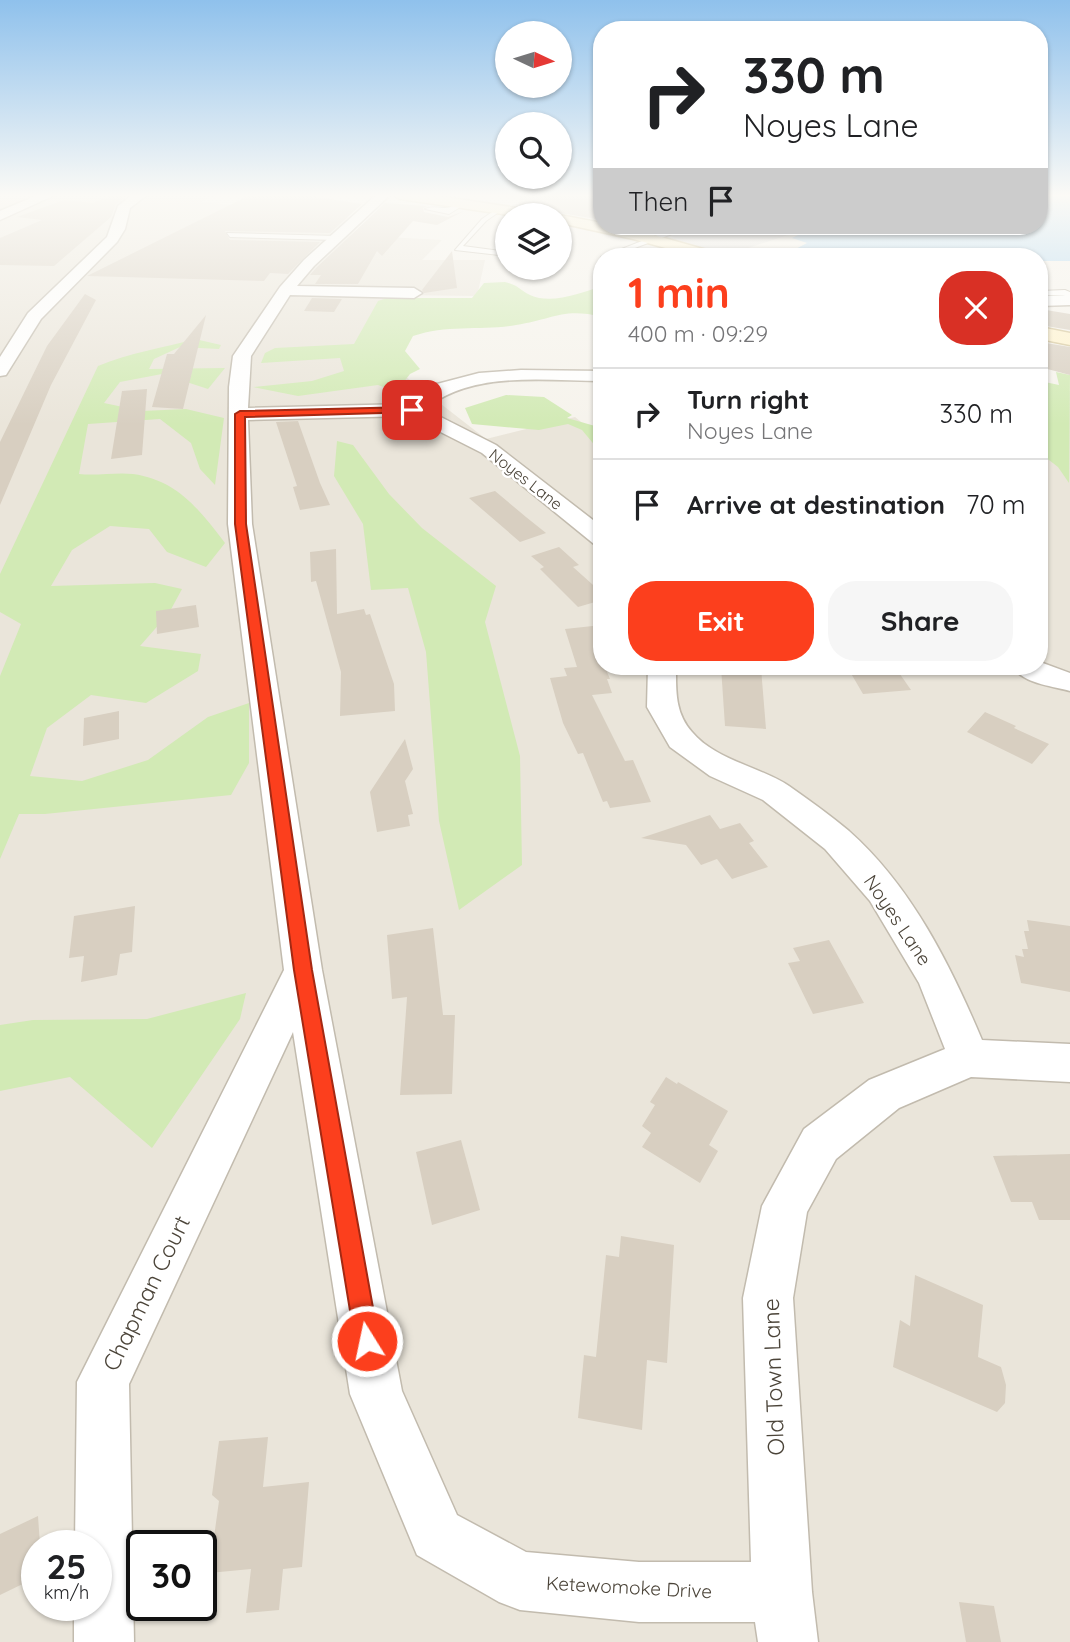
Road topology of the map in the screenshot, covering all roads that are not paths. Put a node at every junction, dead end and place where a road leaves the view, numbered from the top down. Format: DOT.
graph roads {
  1 [pos="79,272"];
  2 [pos="303,272"];
  3 [pos="285,290"];
  4 [pos="414,293"];
  5 [pos="1048,294"];
  6 [pos="1069,295"];
  7 [pos="1048,299"];
  8 [pos="1048,334"];
  9 [pos="1070,338"];
  10 [pos="0,371"];
  11 [pos="593,376"];
  12 [pos="412,410"];
  13 [pos="240,414"];
  14 [pos="593,532"];
  15 [pos="662,675"];
  16 [pos="1044,675"];
  17 [pos="1070,682"];
  18 [pos="303,970"];
  19 [pos="969,1058"];
  20 [pos="1070,1063"];
  21 [pos="782,1592"];
  22 [pos="104,1642"];
  23 [pos="788,1642"];
  1 -- 10 [label="street"];
  2 -- 3 [label="street, Ketewomoke Drive"];
  3 -- 4 [label="street"];
  3 -- 13 [label="street, Ketewomoke Drive"];
  5 -- 6 [label="lane"];
  6 -- 7 [label="street"];
  8 -- 9 [label="street"];
  11 -- 12 [label="street"];
  12 -- 13 [label="street, Noyes Lane"];
  12 -- 14 [label="street, Noyes Lane"];
  13 -- 18 [label="street, Ketewomoke Drive"];
  15 -- 19 [label="street, Noyes Lane"];
  16 -- 17 [label="street"];
  18 -- 21 [label="street, Ketewomoke Drive"];
  18 -- 22 [label="street, Chapman Court"];
  19 -- 20 [label="street, Old Town Lane"];
  19 -- 21 [label="street, Old Town Lane"];
  21 -- 23 [label="street, Old Town Lane"];
}
